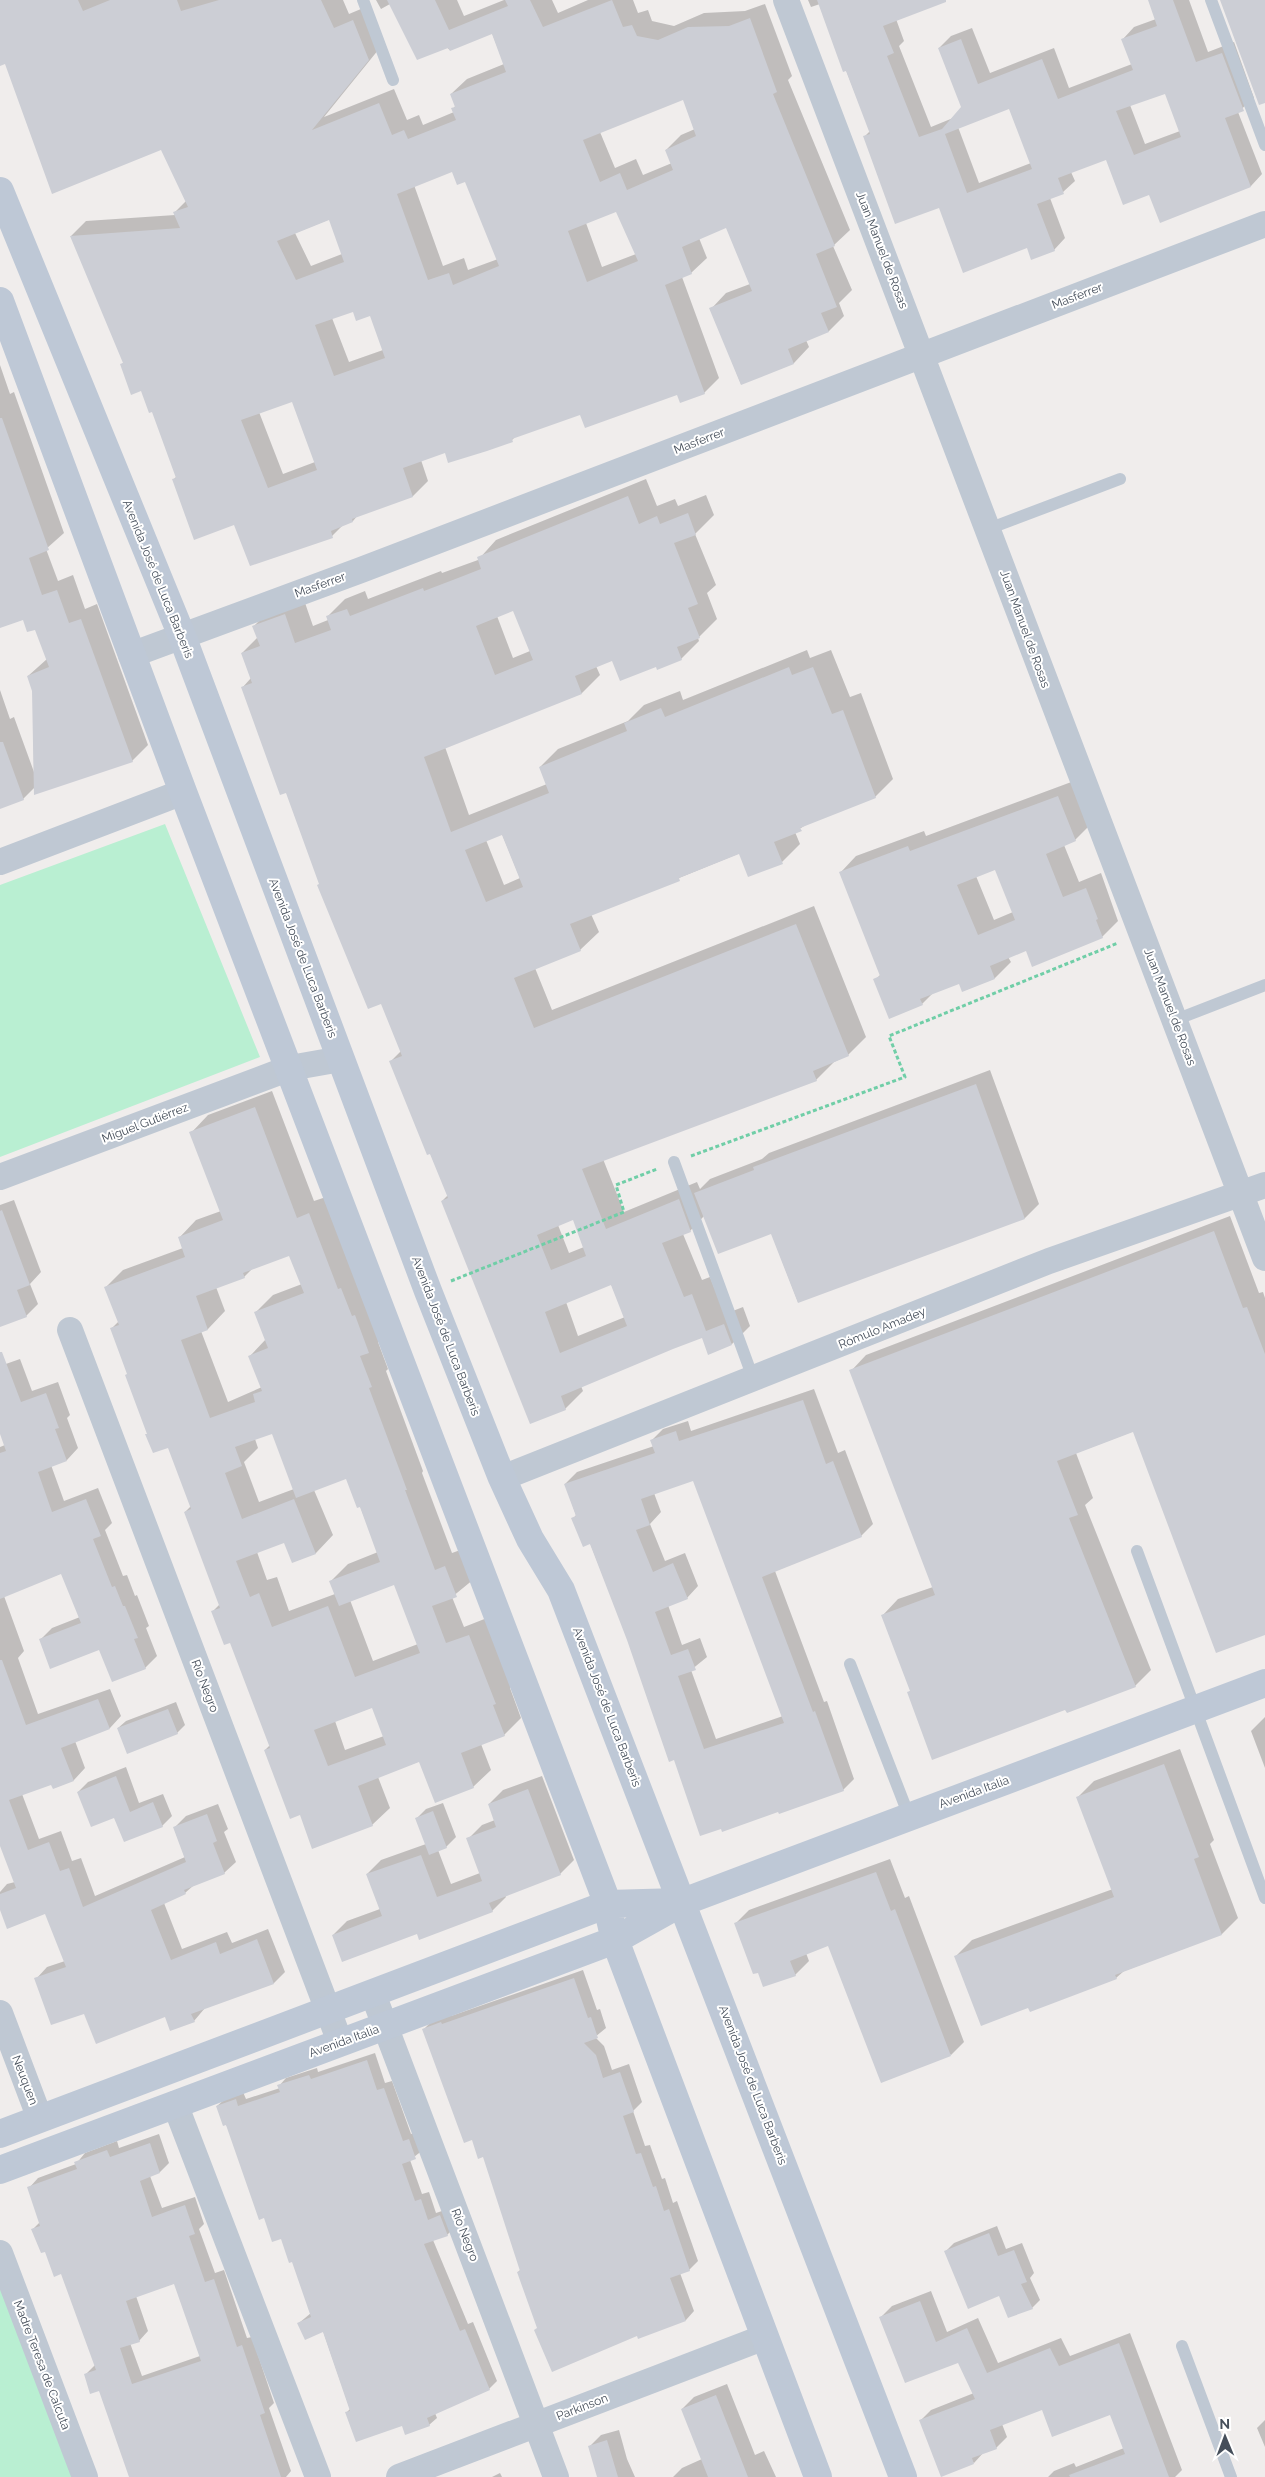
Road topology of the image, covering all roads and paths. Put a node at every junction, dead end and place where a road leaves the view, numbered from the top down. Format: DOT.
graph roads {
  1 [pos="363,0"];
  2 [pos="786,0"];
  3 [pos="1211,0"];
  4 [pos="393,80"];
  5 [pos="1265,145"];
  6 [pos="0,191"];
  7 [pos="1265,224"];
  8 [pos="0,301"];
  9 [pos="922,355"];
  10 [pos="1120,480"];
  11 [pos="988,529"];
  12 [pos="182,636"];
  13 [pos="131,655"];
  14 [pos="183,792"];
  15 [pos="0,862"];
  16 [pos="1142,933"];
  17 [pos="1265,984"];
  18 [pos="1175,1020"];
  19 [pos="341,1060"];
  20 [pos="290,1068"];
  21 [pos="674,1162"];
  22 [pos="0,1177"];
  23 [pos="1265,1185"];
  24 [pos="1241,1194"];
  25 [pos="1265,1258"];
  26 [pos="428,1291"];
  27 [pos="70,1330"];
  28 [pos="753,1378"];
  29 [pos="502,1478"];
  30 [pos="1137,1551"];
  31 [pos="850,1664"];
  32 [pos="1265,1683"];
  33 [pos="1196,1710"];
  34 [pos="909,1816"];
  35 [pos="1265,1898"];
  36 [pos="683,1902"];
  37 [pos="608,1904"];
  38 [pos="614,1940"];
  39 [pos="373,1994"];
  40 [pos="328,2010"];
  41 [pos="0,2013"];
  42 [pos="385,2026"];
  43 [pos="340,2042"];
  44 [pos="175,2104"];
  45 [pos="40,2119"];
  46 [pos="0,2134"];
  47 [pos="0,2170"];
  48 [pos="0,2253"];
  49 [pos="765,2337"];
  50 [pos="1182,2346"];
  51 [pos="536,2424"];
  52 [pos="85,2477"];
  53 [pos="318,2477"];
  54 [pos="399,2477"];
  55 [pos="556,2477"];
  56 [pos="818,2477"];
  57 [pos="903,2477"];
  58 [pos="1231,2477"];
  1 -- 4 [label="lane"];
  2 -- 9 [label="street, Juan Manuel de Rosas"];
  3 -- 5 [label="lane"];
  6 -- 12 [label="main road, Avenida José de Luca Barberis"];
  7 -- 9 [label="street, Masferrer"];
  8 -- 13 [label="main road"];
  9 -- 11 [label="street, Juan Manuel de Rosas"];
  9 -- 12 [label="street, Masferrer"];
  10 -- 11 [label="lane"];
  11 -- 16 [label="street, Juan Manuel de Rosas"];
  12 -- 13 [label="street, Masferrer"];
  12 -- 19 [label="main road, Avenida José de Luca Barberis"];
  13 -- 14 [label="main road"];
  14 -- 15 [label="street"];
  14 -- 20 [label="main road"];
  16 -- 18 [label="street, Juan Manuel de Rosas"];
  16 -- 21 [label="path"];
  17 -- 18 [label="lane"];
  18 -- 24 [label="street, Juan Manuel de Rosas"];
  19 -- 20 [label="street, Miguel Gutiérrez"];
  19 -- 26 [label="main road, Avenida José de Luca Barberis"];
  20 -- 22 [label="street, Miguel Gutiérrez"];
  20 -- 37 [label="main road"];
  21 -- 26 [label="path"];
  21 -- 28 [label="lane"];
  23 -- 24 [label="street, Rómulo Amadey"];
  24 -- 25 [label="street, Juan Manuel de Rosas"];
  24 -- 28 [label="street, Rómulo Amadey"];
  26 -- 29 [label="main road, Avenida José de Luca Barberis"];
  27 -- 40 [label="street, Río Negro"];
  28 -- 29 [label="street, Rómulo Amadey"];
  29 -- 36 [label="main road, Avenida José de Luca Barberis"];
  30 -- 33 [label="lane"];
  31 -- 34 [label="lane"];
  32 -- 33 [label="main road, Avenida Italia"];
  33 -- 34 [label="main road, Avenida Italia"];
  33 -- 35 [label="lane"];
  34 -- 36 [label="main road, Avenida Italia"];
  36 -- 37 [label="main road, Avenida Italia"];
  36 -- 38 [label="main road, Avenida Italia"];
  36 -- 57 [label="main road, Avenida José de Luca Barberis"];
  37 -- 38 [label="main road"];
  37 -- 39 [label="main road, Avenida Italia"];
  38 -- 42 [label="main road, Avenida Italia"];
  38 -- 49 [label="main road"];
  39 -- 40 [label="main road, Avenida Italia"];
  39 -- 42 [label="street, Río Negro"];
  40 -- 43 [label="street, Río Negro"];
  40 -- 45 [label="main road, Avenida Italia"];
  41 -- 45 [label="street, Neuquen"];
  42 -- 43 [label="main road, Avenida Italia"];
  42 -- 51 [label="street, Río Negro"];
  43 -- 44 [label="main road, Avenida Italia"];
  44 -- 47 [label="main road, Avenida Italia"];
  44 -- 53 [label="street"];
  45 -- 46 [label="main road, Avenida Italia"];
  48 -- 52 [label="street, Madre Teresa de Calcuta"];
  49 -- 51 [label="street, Parkinson"];
  49 -- 56 [label="main road"];
  50 -- 58 [label="lane"];
  51 -- 54 [label="street, Parkinson"];
  51 -- 55 [label="street, Río Negro"];
}
